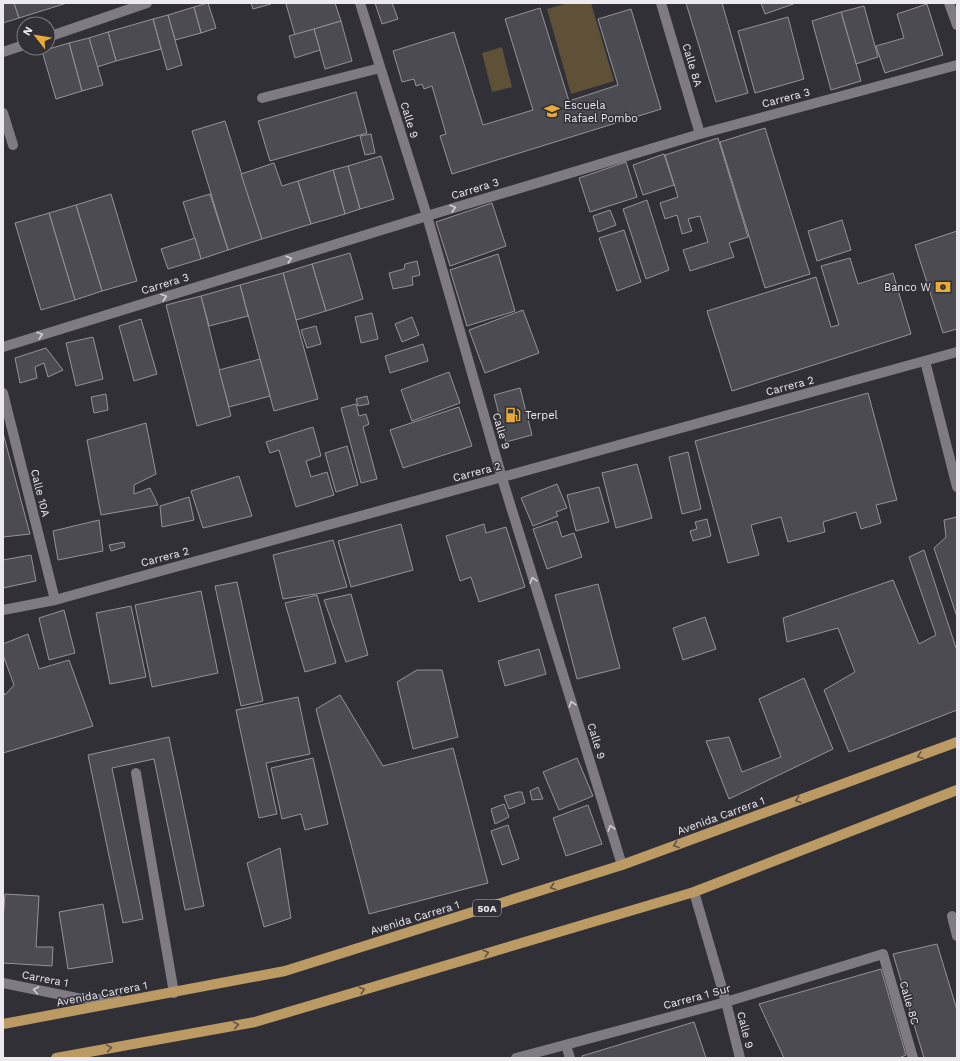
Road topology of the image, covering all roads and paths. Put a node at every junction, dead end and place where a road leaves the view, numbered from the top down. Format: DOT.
graph roads {
  1 [pos="147,3"];
  2 [pos="360,3"];
  3 [pos="661,3"];
  4 [pos="949,3"];
  5 [pos="957,25"];
  6 [pos="56,34"];
  7 [pos="16,48"];
  8 [pos="3,52"];
  9 [pos="957,65"];
  10 [pos="380,68"];
  11 [pos="262,98"];
  12 [pos="3,113"];
  13 [pos="700,134"];
  14 [pos="13,145"];
  15 [pos="426,216"];
  16 [pos="3,347"];
  17 [pos="957,352"];
  18 [pos="925,361"];
  19 [pos="3,393"];
  20 [pos="502,478"];
  21 [pos="957,487"];
  22 [pos="55,600"];
  23 [pos="3,610"];
  24 [pos="957,742"];
  25 [pos="136,773"];
  26 [pos="957,790"];
  27 [pos="622,865"];
  28 [pos="694,892"];
  29 [pos="952,916"];
  30 [pos="957,936"];
  31 [pos="883,954"];
  32 [pos="3,983"];
  33 [pos="174,993"];
  34 [pos="130,1001"];
  35 [pos="726,1002"];
  36 [pos="3,1024"];
  37 [pos="566,1045"];
  38 [pos="56,1058"];
  39 [pos="516,1058"];
  40 [pos="570,1058"];
  41 [pos="740,1058"];
  42 [pos="913,1058"];
  1 -- 6 [label="street"];
  2 -- 10 [label="street, Calle 9"];
  3 -- 13 [label="street, Calle 8A"];
  4 -- 5 [label="street"];
  7 -- 8 [label="street"];
  9 -- 13 [label="street, Carrera 3"];
  10 -- 11 [label="street"];
  10 -- 15 [label="street, Calle 9"];
  12 -- 14 [label="street"];
  15 -- 13 [label="street, Carrera 3, one-way"];
  16 -- 15 [label="street, Carrera 3, one-way"];
  15 -- 20 [label="street, Calle 9"];
  17 -- 18 [label="street, Carrera 2"];
  18 -- 20 [label="street, Carrera 2"];
  18 -- 21 [label="street"];
  19 -- 22 [label="street, Calle 10A"];
  20 -- 22 [label="street, Carrera 2"];
  27 -- 20 [label="street, Calle 9, one-way"];
  22 -- 23 [label="street, Carrera 2"];
  24 -- 27 [label="main road, Avenida Carrera 1 / 50A, one-way"];
  25 -- 33 [label="street"];
  26 -- 28 [label="main road"];
  27 -- 33 [label="main road, Avenida Carrera 1 / 50A, one-way"];
  28 -- 35 [label="street, Calle 9"];
  38 -- 28 [label="main road, one-way"];
  29 -- 30 [label="street"];
  31 -- 35 [label="street, Carrera 1 Sur"];
  31 -- 42 [label="street, Calle 8C"];
  34 -- 32 [label="street, Carrera 1, one-way"];
  33 -- 34 [label="main road, Avenida Carrera 1 / 50A"];
  34 -- 36 [label="main road, Avenida Carrera 1 / 50A"];
  35 -- 37 [label="street, Carrera 1 Sur"];
  35 -- 41 [label="street, Calle 9"];
  37 -- 39 [label="street, Carrera 1 Sur"];
  37 -- 40 [label="street"];
}
